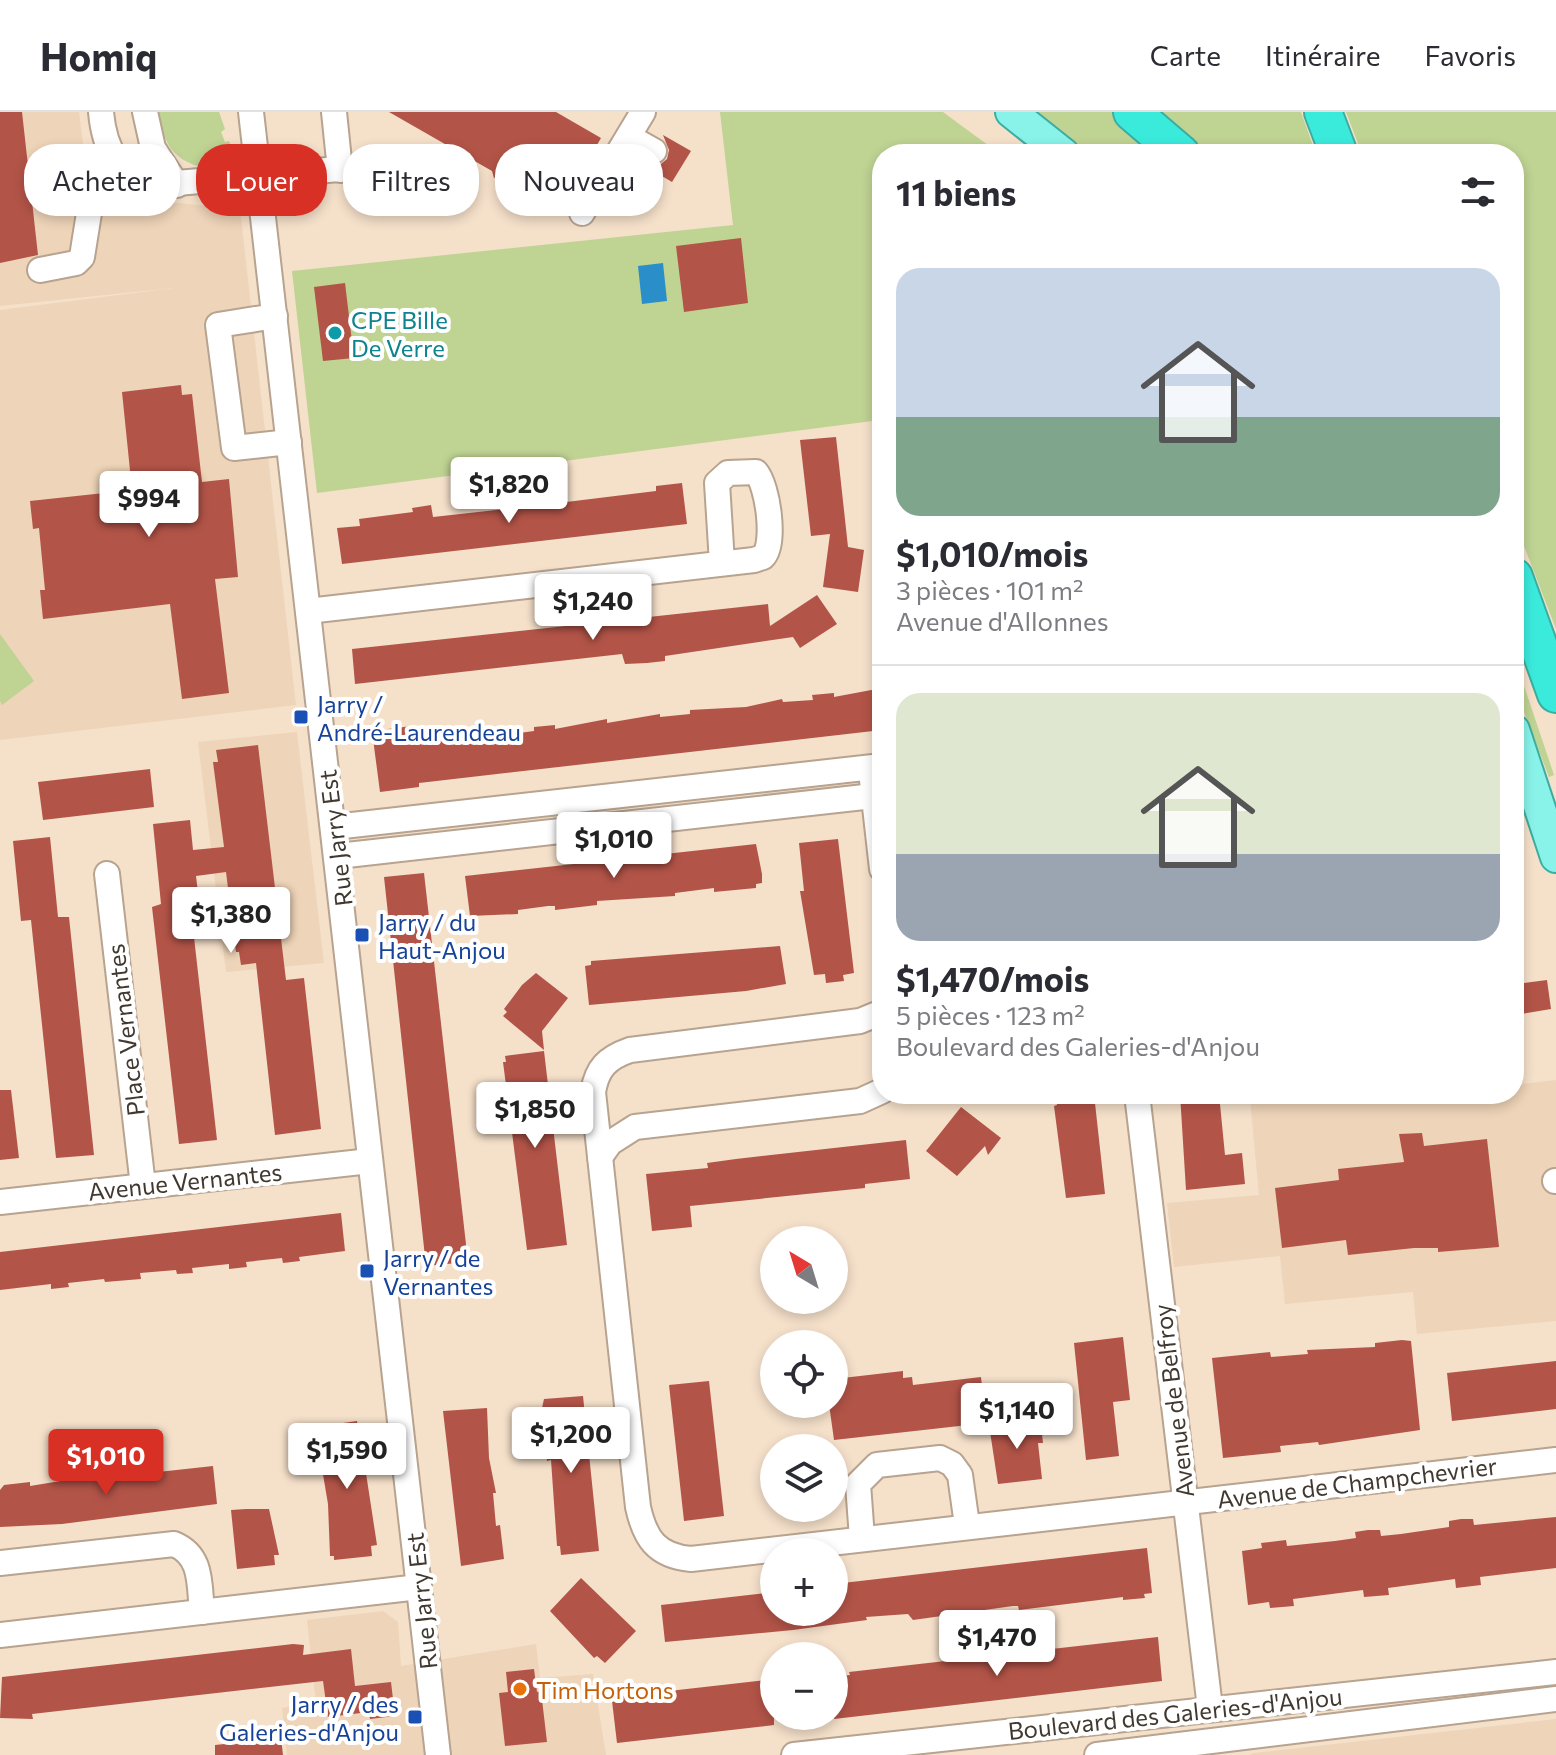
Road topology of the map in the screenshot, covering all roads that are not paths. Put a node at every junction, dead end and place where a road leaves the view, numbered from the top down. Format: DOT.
graph roads {
  1 [pos="101,112"];
  2 [pos="145,112"];
  3 [pos="251,112"];
  4 [pos="334,112"];
  5 [pos="643,112"];
  6 [pos="1011,112"];
  7 [pos="1132,112"];
  8 [pos="1323,112"];
  9 [pos="629,137"];
  10 [pos="108,144"];
  11 [pos="152,144"];
  12 [pos="255,144"];
  13 [pos="625,144"];
  14 [pos="642,144"];
  15 [pos="1051,144"];
  16 [pos="1169,144"];
  17 [pos="1335,144"];
  18 [pos="340,170"];
  19 [pos="343,170"];
  20 [pos="327,171"];
  21 [pos="89,216"];
  22 [pos="264,216"];
  23 [pos="40,270"];
  24 [pos="275,316"];
  25 [pos="289,442"];
  26 [pos="722,563"];
  27 [pos="1524,605"];
  28 [pos="308,611"];
  29 [pos="1556,694"];
  30 [pos="1524,760"];
  31 [pos="872,767"];
  32 [pos="872,797"];
  33 [pos="334,827"];
  34 [pos="338,856"];
  35 [pos="1556,857"];
  36 [pos="107,874"];
  37 [pos="872,1016"];
  38 [pos="872,1096"];
  39 [pos="1138,1104"];
  40 [pos="600,1157"];
  41 [pos="370,1161"];
  42 [pos="143,1186"];
  43 [pos="0,1202"];
  44 [pos="1556,1460"];
  45 [pos="1185,1502"];
  46 [pos="967,1525"];
  47 [pos="862,1538"];
  48 [pos="0,1563"];
  49 [pos="419,1587"];
  50 [pos="202,1612"];
  51 [pos="0,1635"];
  52 [pos="1556,1672"];
  53 [pos="1556,1699"];
  54 [pos="1210,1708"];
  55 [pos="1214,1748"];
  56 [pos="438,1755"];
  57 [pos="794,1755"];
  58 [pos="1097,1755"];
  1 -- 10 [label="street"];
  2 -- 11 [label="street"];
  3 -- 12 [label="street, Rue Jarry Est"];
  4 -- 18 [label="street"];
  5 -- 9 [label="street"];
  6 -- 15 [label="main road"];
  7 -- 16 [label="highway"];
  8 -- 17 [label="highway"];
  9 -- 13 [label="street"];
  9 -- 14 [label="street"];
  18 -- 19 [label="street"];
  18 -- 20 [label="street"];
  21 -- 23 [label="street"];
  22 -- 24 [label="street, Rue Jarry Est"];
  24 -- 25 [label="street, Rue Jarry Est"];
  24 -- 25 [label="street"];
  25 -- 28 [label="street, Rue Jarry Est"];
  26 -- 28 [label="street"];
  27 -- 29 [label="highway"];
  28 -- 33 [label="street, Rue Jarry Est"];
  30 -- 35 [label="main road"];
  31 -- 33 [label="street"];
  32 -- 34 [label="street"];
  33 -- 34 [label="street, Rue Jarry Est"];
  34 -- 41 [label="street, Rue Jarry Est"];
  36 -- 42 [label="street, Place Vernantes"];
  37 -- 40 [label="street, Avenue de Champchevrier"];
  38 -- 40 [label="street"];
  39 -- 45 [label="street, Avenue de Belfroy"];
  40 -- 47 [label="street, Avenue de Champchevrier"];
  41 -- 42 [label="street, Avenue Vernantes"];
  41 -- 49 [label="street, Rue Jarry Est"];
  42 -- 43 [label="street, Avenue Vernantes"];
  44 -- 45 [label="street, Avenue de Champchevrier"];
  45 -- 46 [label="street, Avenue de Champchevrier"];
  45 -- 54 [label="street, Avenue de Belfroy"];
  46 -- 47 [label="street, Avenue de Champchevrier"];
  46 -- 47 [label="street"];
  48 -- 50 [label="street"];
  49 -- 50 [label="street"];
  49 -- 56 [label="street, Rue Jarry Est"];
  50 -- 51 [label="street"];
  52 -- 54 [label="street, Boulevard des Galeries-d'Anjou"];
  53 -- 55 [label="street, Boulevard des Galeries-d'Anjou"];
  54 -- 57 [label="street, Boulevard des Galeries-d'Anjou"];
  55 -- 58 [label="street, Boulevard des Galeries-d'Anjou"];
}
